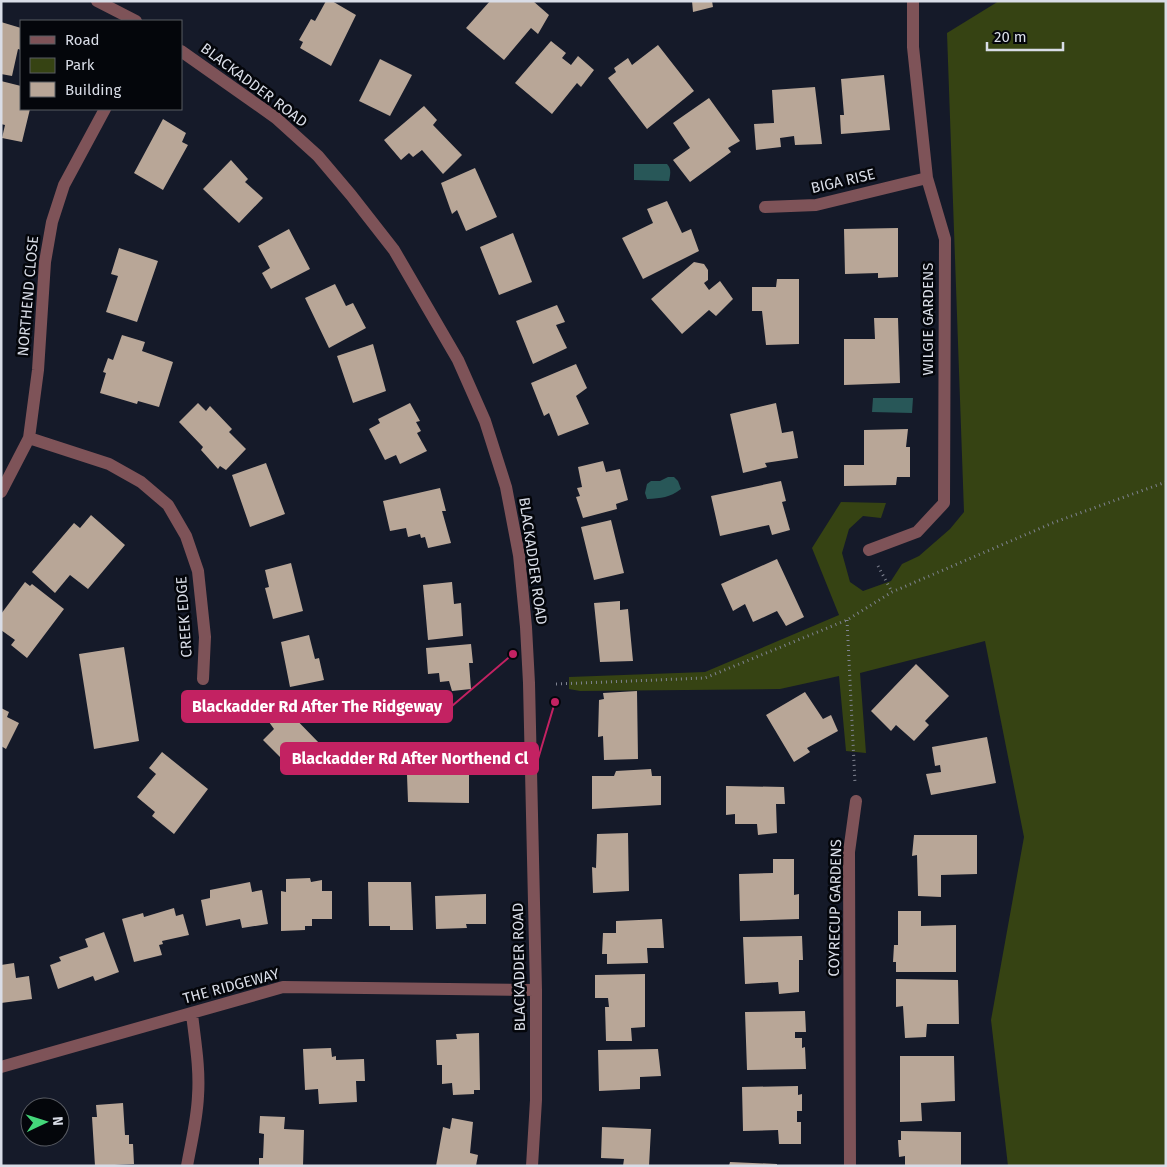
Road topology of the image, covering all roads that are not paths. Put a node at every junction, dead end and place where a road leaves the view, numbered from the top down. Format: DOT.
graph roads {
  1 [pos="97,1"];
  2 [pos="913,1"];
  3 [pos="134,20"];
  4 [pos="182,52"];
  5 [pos="104,110"];
  6 [pos="927,178"];
  7 [pos="765,207"];
  8 [pos="29,438"];
  9 [pos="1,492"];
  10 [pos="869,550"];
  11 [pos="203,679"];
  12 [pos="856,801"];
  13 [pos="536,990"];
  14 [pos="192,1014"];
  15 [pos="1,1067"];
  16 [pos="186,1166"];
  17 [pos="532,1166"];
  18 [pos="850,1166"];
  1 -- 3 [label="street"];
  2 -- 6 [label="street, WILGIE GARDENS"];
  4 -- 13 [label="street, BLACKADDER ROAD"];
  5 -- 8 [label="street, NORTHEND CLOSE"];
  6 -- 7 [label="street, BIGA RISE"];
  6 -- 10 [label="street, WILGIE GARDENS"];
  8 -- 9 [label="street, NORTHEND CLOSE"];
  8 -- 11 [label="street, CREEK EDGE"];
  12 -- 18 [label="street, COYRECUP GARDENS"];
  13 -- 14 [label="street, THE RIDGEWAY"];
  13 -- 17 [label="street, BLACKADDER ROAD"];
  14 -- 15 [label="street, THE RIDGEWAY"];
  14 -- 16 [label="street"];
}
